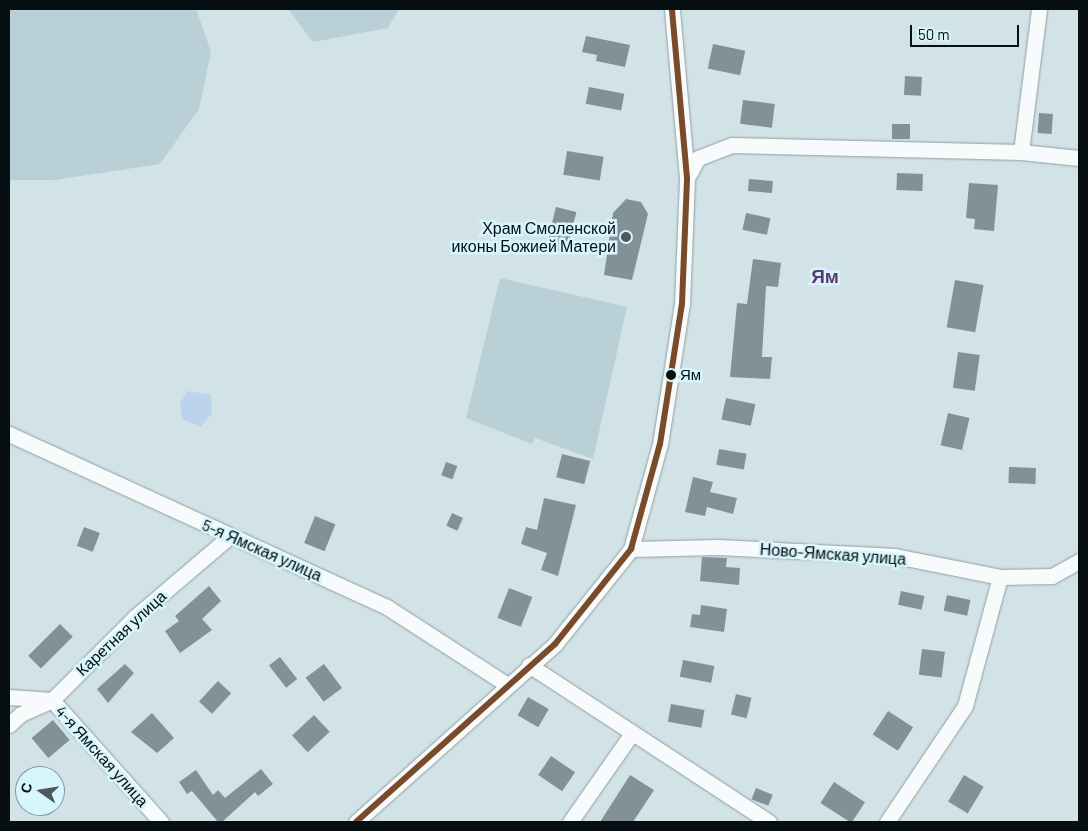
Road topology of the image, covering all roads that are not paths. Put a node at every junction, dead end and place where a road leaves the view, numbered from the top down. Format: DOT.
graph roads {
  1 [pos="672,9"];
  2 [pos="1038,9"];
  3 [pos="1021,152"];
  4 [pos="1079,158"];
  5 [pos="687,178"];
  6 [pos="9,434"];
  7 [pos="230,536"];
  8 [pos="631,549"];
  9 [pos="1079,561"];
  10 [pos="1000,578"];
  11 [pos="529,665"];
  12 [pos="506,684"];
  13 [pos="9,697"];
  14 [pos="52,700"];
  15 [pos="9,724"];
  16 [pos="632,733"];
  17 [pos="161,822"];
  18 [pos="356,822"];
  19 [pos="570,822"];
  20 [pos="769,822"];
  21 [pos="887,822"];
  1 -- 5 [label="street"];
  2 -- 3 [label="street"];
  3 -- 4 [label="street"];
  3 -- 5 [label="street"];
  5 -- 8 [label="street"];
  6 -- 7 [label="street, 5-я Ямская улица"];
  7 -- 12 [label="street, 5-я Ямская улица"];
  7 -- 14 [label="street, Каретная улица"];
  8 -- 10 [label="street, Ново-Ямская улица"];
  8 -- 11 [label="street"];
  9 -- 10 [label="street, Ново-Ямская улица"];
  10 -- 21 [label="street"];
  11 -- 12 [label="street"];
  11 -- 16 [label="street"];
  12 -- 18 [label="street"];
  13 -- 14 [label="street, 4-я Ямская улица"];
  14 -- 15 [label="street, Каретная улица"];
  14 -- 17 [label="street, 4-я Ямская улица"];
  16 -- 19 [label="street"];
  16 -- 20 [label="street"];
}
